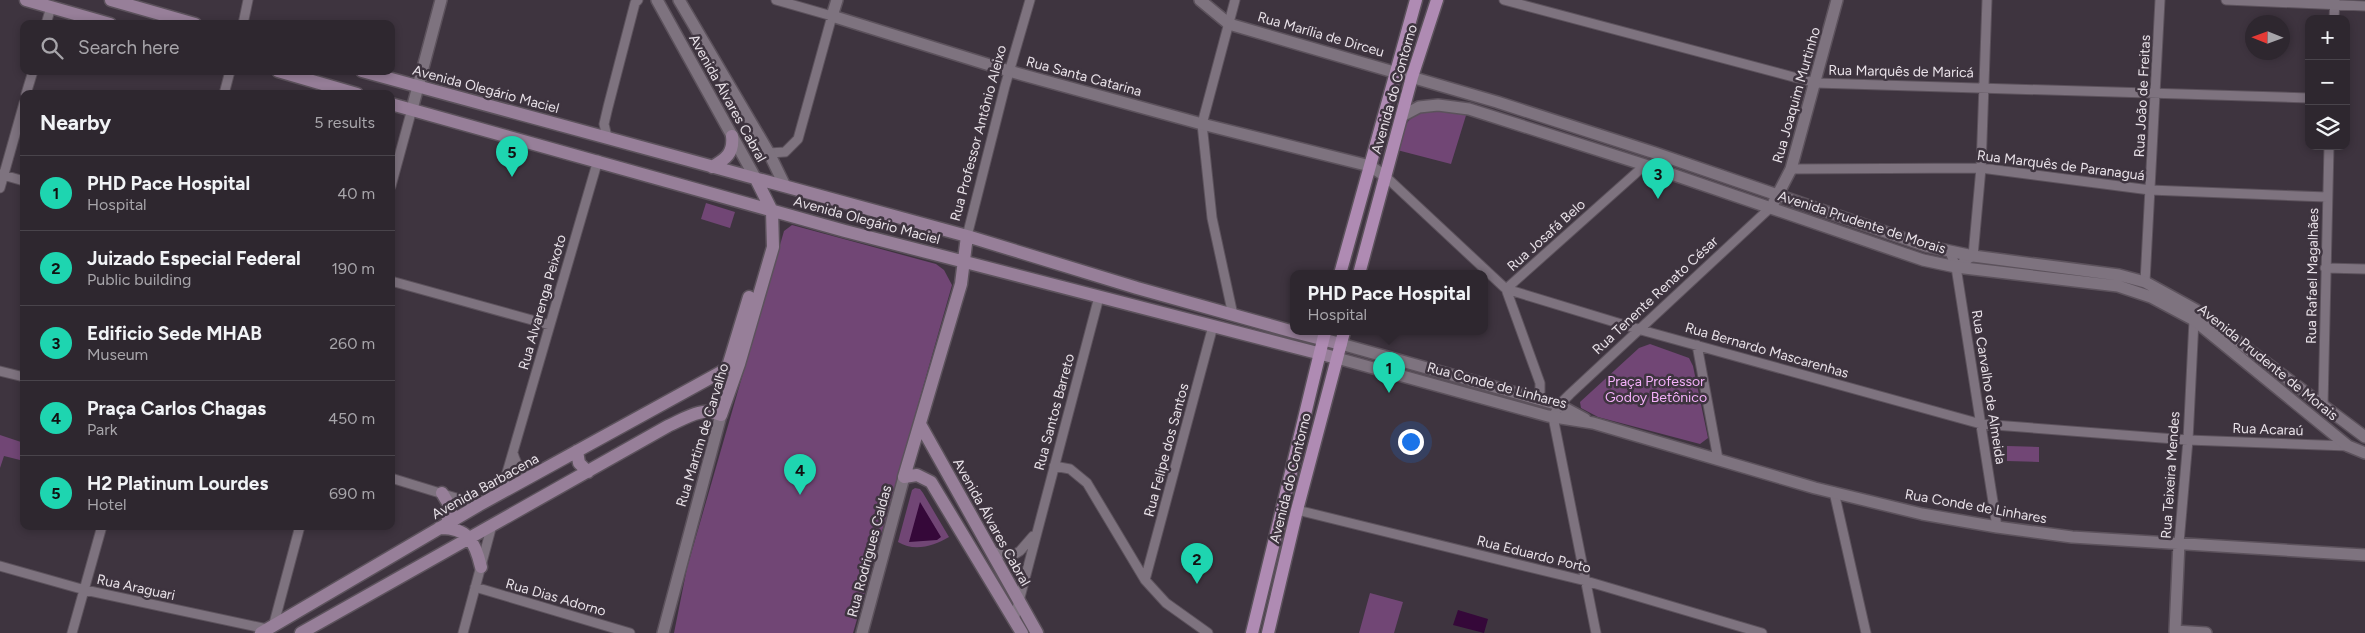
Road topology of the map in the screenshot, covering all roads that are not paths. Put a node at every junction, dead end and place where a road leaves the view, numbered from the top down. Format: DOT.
graph roads {
  1 [pos="26,0"];
  2 [pos="111,0"];
  3 [pos="248,0"];
  4 [pos="441,0"];
  5 [pos="638,0"];
  6 [pos="776,0"];
  7 [pos="837,0"];
  8 [pos="1030,0"];
  9 [pos="1200,0"];
  10 [pos="1235,0"];
  11 [pos="1416,0"];
  12 [pos="1437,0"];
  13 [pos="1504,0"];
  14 [pos="1837,0"];
  15 [pos="1987,0"];
  16 [pos="2160,0"];
  17 [pos="2226,0"];
  18 [pos="657,2"];
  19 [pos="682,2"];
  20 [pos="2335,2"];
  21 [pos="2365,6"];
  22 [pos="51,7"];
  23 [pos="2334,15"];
  24 [pos="832,16"];
  25 [pos="47,20"];
  26 [pos="96,20"];
  27 [pos="181,20"];
  28 [pos="243,20"];
  29 [pos="1229,24"];
  30 [pos="1009,71"];
  31 [pos="1397,71"];
  32 [pos="32,75"];
  33 [pos="229,75"];
  34 [pos="292,75"];
  35 [pos="376,75"];
  36 [pos="1412,76"];
  37 [pos="1816,83"];
  38 [pos="418,87"];
  39 [pos="1985,87"];
  40 [pos="27,90"];
  41 [pos="225,90"];
  42 [pos="343,90"];
  43 [pos="2156,92"];
  44 [pos="2305,98"];
  45 [pos="395,105"];
  46 [pos="412,109"];
  47 [pos="20,116"];
  48 [pos="1402,116"];
  49 [pos="1202,124"];
  50 [pos="732,136"];
  51 [pos="607,137"];
  52 [pos="2330,150"];
  53 [pos="769,153"];
  54 [pos="598,160"];
  55 [pos="1646,165"];
  56 [pos="1370,166"];
  57 [pos="712,167"];
  58 [pos="1981,168"];
  59 [pos="1791,169"];
  60 [pos="395,171"];
  61 [pos="2,174"];
  62 [pos="1385,176"];
  63 [pos="756,179"];
  64 [pos="20,180"];
  65 [pos="785,186"];
  66 [pos="0,188"];
  67 [pos="2150,190"];
  68 [pos="1779,196"];
  69 [pos="2327,197"];
  70 [pos="1770,208"];
  71 [pos="772,210"];
  72 [pos="967,236"];
  73 [pos="773,247"];
  74 [pos="1950,252"];
  75 [pos="1973,256"];
  76 [pos="965,261"];
  77 [pos="1956,267"];
  78 [pos="2325,268"];
  79 [pos="2365,269"];
  80 [pos="1341,270"];
  81 [pos="1360,270"];
  82 [pos="1486,270"];
  83 [pos="1488,272"];
  84 [pos="395,282"];
  85 [pos="2144,282"];
  86 [pos="1137,288"];
  87 [pos="1506,289"];
  88 [pos="1099,297"];
  89 [pos="1233,315"];
  90 [pos="2194,320"];
  91 [pos="550,324"];
  92 [pos="1213,326"];
  93 [pos="1641,330"];
  94 [pos="1290,331"];
  95 [pos="1324,336"];
  96 [pos="1342,338"];
  97 [pos="1697,345"];
  98 [pos="1319,353"];
  99 [pos="1337,358"];
  100 [pos="726,369"];
  101 [pos="0,371"];
  102 [pos="20,376"];
  103 [pos="1537,398"];
  104 [pos="1559,405"];
  105 [pos="2323,406"];
  106 [pos="653,410"];
  107 [pos="721,415"];
  108 [pos="1553,417"];
  109 [pos="1593,423"];
  110 [pos="1981,424"];
  111 [pos="921,426"];
  112 [pos="663,429"];
  113 [pos="2365,437"];
  114 [pos="2188,440"];
  115 [pos="2348,446"];
  116 [pos="577,451"];
  117 [pos="513,452"];
  118 [pos="2365,453"];
  119 [pos="1718,459"];
  120 [pos="1054,466"];
  121 [pos="588,472"];
  122 [pos="533,475"];
  123 [pos="904,478"];
  124 [pos="395,479"];
  125 [pos="1834,492"];
  126 [pos="442,493"];
  127 [pos="501,493"];
  128 [pos="545,496"];
  129 [pos="479,505"];
  130 [pos="1297,510"];
  131 [pos="492,525"];
  132 [pos="443,526"];
  133 [pos="1997,527"];
  134 [pos="101,530"];
  135 [pos="299,530"];
  136 [pos="1035,534"];
  137 [pos="469,538"];
  138 [pos="2179,543"];
  139 [pos="989,550"];
  140 [pos="2365,555"];
  141 [pos="0,566"];
  142 [pos="480,567"];
  143 [pos="1145,580"];
  144 [pos="1586,581"];
  145 [pos="475,587"];
  146 [pos="85,590"];
  147 [pos="1018,600"];
  148 [pos="1014,620"];
  149 [pos="270,631"];
  150 [pos="2175,632"];
  151 [pos="72,633"];
  152 [pos="301,633"];
  153 [pos="463,633"];
  154 [pos="630,633"];
  155 [pos="663,633"];
  156 [pos="862,633"];
  157 [pos="1022,633"];
  158 [pos="1037,633"];
  159 [pos="1208,633"];
  160 [pos="1252,633"];
  161 [pos="1268,633"];
  162 [pos="1596,633"];
  163 [pos="1762,633"];
  164 [pos="1866,633"];
  165 [pos="2206,633"];
  1 -- 22 [label="main road"];
  2 -- 27 [label="main road"];
  3 -- 28 [label="street"];
  4 -- 38 [label="street"];
  5 -- 51 [label="street"];
  6 -- 24 [label="street, Rua Santa Catarina"];
  7 -- 24 [label="street"];
  8 -- 30 [label="street, Rua Professor Antônio Aleixo"];
  9 -- 29 [label="street, Rua Marília de Dirceu"];
  10 -- 29 [label="street"];
  11 -- 31 [label="main road, Avenida do Contorno"];
  12 -- 36 [label="main road, Avenida do Contorno"];
  13 -- 37 [label="street, Rua Marquês de Maricá"];
  14 -- 37 [label="street, Rua Joaquim Murtinho"];
  15 -- 39 [label="street"];
  16 -- 43 [label="street, Rua João de Freitas"];
  17 -- 20 [label="street"];
  18 -- 50 [label="street, Avenida Álvares Cabral"];
  19 -- 53 [label="street, Avenida Álvares Cabral"];
  20 -- 21 [label="street"];
  20 -- 23 [label="street"];
  22 -- 25 [label="street"];
  22 -- 26 [label="main road"];
  24 -- 30 [label="street, Rua Santa Catarina"];
  24 -- 53 [label="street"];
  29 -- 31 [label="street, Rua Marília de Dirceu"];
  29 -- 49 [label="street"];
  30 -- 49 [label="street, Rua Santa Catarina"];
  30 -- 72 [label="street, Rua Professor Antônio Aleixo"];
  31 -- 36 [label="street, Rua Marília de Dirceu"];
  31 -- 56 [label="main road, Avenida do Contorno"];
  32 -- 40 [label="street"];
  33 -- 41 [label="street"];
  34 -- 42 [label="main road"];
  35 -- 38 [label="main road, Avenida Olegário Maciel"];
  36 -- 48 [label="main road, Avenida do Contorno"];
  36 -- 68 [label="street, Avenida Prudente de Morais"];
  37 -- 39 [label="street, Rua Marquês de Maricá"];
  37 -- 59 [label="street, Rua Joaquim Murtinho"];
  38 -- 46 [label="street"];
  38 -- 51 [label="main road, Avenida Olegário Maciel"];
  39 -- 43 [label="street, Rua Marquês de Maricá"];
  39 -- 58 [label="street"];
  43 -- 44 [label="street, Rua Marquês de Maricá"];
  43 -- 67 [label="street, Rua João de Freitas"];
  45 -- 46 [label="main road, Avenida Olegário Maciel"];
  46 -- 54 [label="main road, Avenida Olegário Maciel"];
  46 -- 60 [label="street"];
  47 -- 61 [label="street"];
  48 -- 55 [label="street, Avenida Prudente de Morais"];
  48 -- 62 [label="main road, Avenida do Contorno"];
  49 -- 56 [label="street, Rua Santa Catarina"];
  49 -- 89 [label="street"];
  50 -- 57 [label="main road"];
  50 -- 63 [label="street, Avenida Álvares Cabral"];
  51 -- 57 [label="main road, Avenida Olegário Maciel"];
  52 -- 69 [label="street, Rua Rafael Magalhães"];
  53 -- 65 [label="street, Avenida Álvares Cabral"];
  54 -- 71 [label="main road, Avenida Olegário Maciel"];
  54 -- 91 [label="street, Rua Alvarenga Peixoto"];
  55 -- 70 [label="street, Avenida Prudente de Morais"];
  55 -- 87 [label="street, Rua Josafá Belo"];
  56 -- 62 [label="street, Rua Santa Catarina"];
  56 -- 80 [label="main road, Avenida do Contorno"];
  57 -- 63 [label="main road, Avenida Olegário Maciel"];
  58 -- 59 [label="street, Rua Marquês de Paranaguá"];
  58 -- 67 [label="street, Rua Marquês de Paranaguá"];
  58 -- 75 [label="street"];
  59 -- 68 [label="street, Rua Joaquim Murtinho"];
  61 -- 64 [label="street"];
  61 -- 66 [label="street"];
  62 -- 81 [label="main road, Avenida do Contorno"];
  62 -- 82 [label="street, Rua Bernardo Mascarenhas"];
  63 -- 65 [label="main road, Avenida Olegário Maciel"];
  63 -- 71 [label="main road, Avenida Álvares Cabral"];
  65 -- 72 [label="main road, Avenida Olegário Maciel"];
  67 -- 69 [label="street, Rua Marquês de Paranaguá"];
  67 -- 85 [label="street, Rua João de Freitas"];
  68 -- 70 [label="street, Rua Tenente Renato César"];
  68 -- 74 [label="street, Avenida Prudente de Morais"];
  69 -- 78 [label="street, Rua Rafael Magalhães"];
  70 -- 77 [label="street, Avenida Prudente de Morais"];
  70 -- 93 [label="street, Rua Tenente Renato César"];
  71 -- 73 [label="main road, Rua Martim de Carvalho"];
  71 -- 76 [label="main road, Avenida Olegário Maciel"];
  72 -- 76 [label="main road, Rua Professor Antônio Aleixo"];
  72 -- 86 [label="main road, Avenida Olegário Maciel"];
  73 -- 100 [label="main road, Rua Martim de Carvalho"];
  73 -- 107 [label="main road, Rua Martim de Carvalho"];
  74 -- 75 [label="street, Avenida Prudente de Morais"];
  74 -- 77 [label="street, Rua Carvalho de Almeida"];
  75 -- 77 [label="street"];
  75 -- 85 [label="street, Avenida Prudente de Morais"];
  76 -- 88 [label="main road, Avenida Olegário Maciel"];
  76 -- 111 [label="main road, Rua Professor Antônio Aleixo"];
  77 -- 90 [label="street, Avenida Prudente de Morais"];
  77 -- 110 [label="street, Rua Carvalho de Almeida"];
  78 -- 79 [label="street"];
  78 -- 105 [label="street, Rua Rafael Magalhães"];
  83 -- 87 [label="street, Rua Bernardo Mascarenhas"];
  84 -- 91 [label="street"];
  85 -- 105 [label="street, Avenida Prudente de Morais"];
  86 -- 88 [label="main road"];
  86 -- 89 [label="main road, Avenida Olegário Maciel"];
  87 -- 93 [label="street, Rua Bernardo Mascarenhas"];
  87 -- 103 [label="street, Rua Josafá Belo"];
  88 -- 92 [label="main road, Avenida Olegário Maciel"];
  88 -- 120 [label="street, Rua Santos Barreto"];
  89 -- 94 [label="main road, Avenida Olegário Maciel"];
  90 -- 114 [label="street, Rua Teixeira Mendes"];
  90 -- 115 [label="street, Avenida Prudente de Morais"];
  91 -- 117 [label="street, Rua Alvarenga Peixoto"];
  92 -- 98 [label="main road, Avenida Olegário Maciel"];
  92 -- 143 [label="street, Rua Felipe dos Santos"];
  93 -- 97 [label="street, Rua Bernardo Mascarenhas"];
  93 -- 104 [label="street, Rua Tenente Renato César"];
  95 -- 96 [label="main road, Avenida Olegário Maciel"];
  95 -- 98 [label="main road, Avenida do Contorno"];
  96 -- 99 [label="main road, Avenida do Contorno"];
  96 -- 103 [label="street, Rua Conde de Linhares"];
  97 -- 110 [label="street, Rua Bernardo Mascarenhas"];
  97 -- 119 [label="street"];
  98 -- 99 [label="main road, Avenida Olegário Maciel"];
  98 -- 160 [label="main road, Avenida do Contorno"];
  99 -- 108 [label="street, Rua Conde de Linhares"];
  99 -- 130 [label="main road, Avenida do Contorno"];
  100 -- 106 [label="main road, Avenida Barbacena"];
  101 -- 102 [label="street"];
  103 -- 104 [label="street, Rua Conde de Linhares"];
  104 -- 108 [label="street, Rua Tenente Renato César"];
  104 -- 109 [label="street, Rua Conde de Linhares"];
  105 -- 113 [label="street, Avenida Prudente de Morais"];
  106 -- 112 [label="main road"];
  106 -- 116 [label="main road, Avenida Barbacena"];
  107 -- 112 [label="main road"];
  107 -- 155 [label="street, Rua Martim de Carvalho"];
  108 -- 109 [label="street, Rua Conde de Linhares"];
  108 -- 144 [label="street"];
  109 -- 119 [label="street, Rua Conde de Linhares"];
  110 -- 114 [label="street, Rua Bernardo Mascarenhas"];
  110 -- 133 [label="street, Rua Carvalho de Almeida"];
  111 -- 123 [label="main road, Rua Professor Antônio Aleixo"];
  111 -- 139 [label="main road, Avenida Álvares Cabral"];
  112 -- 121 [label="main road"];
  114 -- 115 [label="street, Rua Acaraú"];
  114 -- 138 [label="street, Rua Teixeira Mendes"];
  115 -- 118 [label="street, Avenida Prudente de Morais"];
  116 -- 121 [label="main road"];
  116 -- 122 [label="main road, Avenida Barbacena"];
  117 -- 122 [label="street"];
  117 -- 127 [label="street, Rua Alvarenga Peixoto"];
  119 -- 125 [label="street, Rua Conde de Linhares"];
  120 -- 136 [label="street, Rua Santos Barreto"];
  120 -- 143 [label="street"];
  121 -- 128 [label="main road"];
  122 -- 127 [label="main road, Avenida Barbacena"];
  122 -- 128 [label="main road"];
  123 -- 148 [label="main road, Avenida Álvares Cabral"];
  123 -- 156 [label="street, Rua Rodrigues Caldas"];
  124 -- 126 [label="street"];
  125 -- 133 [label="street, Rua Conde de Linhares"];
  125 -- 164 [label="street"];
  126 -- 129 [label="street"];
  126 -- 132 [label="main road"];
  127 -- 129 [label="main road, Avenida Barbacena"];
  128 -- 131 [label="main road"];
  129 -- 132 [label="main road, Avenida Barbacena"];
  130 -- 144 [label="street, Rua Eduardo Porto"];
  130 -- 161 [label="main road, Avenida do Contorno"];
  131 -- 137 [label="main road"];
  131 -- 142 [label="street"];
  132 -- 137 [label="main road"];
  132 -- 149 [label="main road, Avenida Barbacena"];
  133 -- 138 [label="street, Rua Conde de Linhares"];
  134 -- 146 [label="street"];
  135 -- 149 [label="street"];
  136 -- 139 [label="street, Rua Santos Barreto"];
  136 -- 147 [label="street, Rua Santos Barreto"];
  137 -- 142 [label="main road"];
  137 -- 152 [label="main road"];
  138 -- 140 [label="street, Rua Conde de Linhares"];
  138 -- 150 [label="street, Rua Teixeira Mendes"];
  139 -- 147 [label="main road, Avenida Álvares Cabral"];
  141 -- 146 [label="street, Rua Araguari"];
  142 -- 145 [label="street"];
  143 -- 159 [label="street"];
  144 -- 162 [label="street"];
  144 -- 163 [label="street, Rua Eduardo Porto"];
  145 -- 153 [label="street"];
  145 -- 154 [label="street, Rua Dias Adorno"];
  146 -- 149 [label="street, Rua Araguari"];
  146 -- 151 [label="street"];
  147 -- 148 [label="street, Rua Santos Barreto"];
  147 -- 158 [label="main road, Avenida Álvares Cabral"];
  148 -- 157 [label="main road, Avenida Álvares Cabral"];
  150 -- 165 [label="street"];
}
